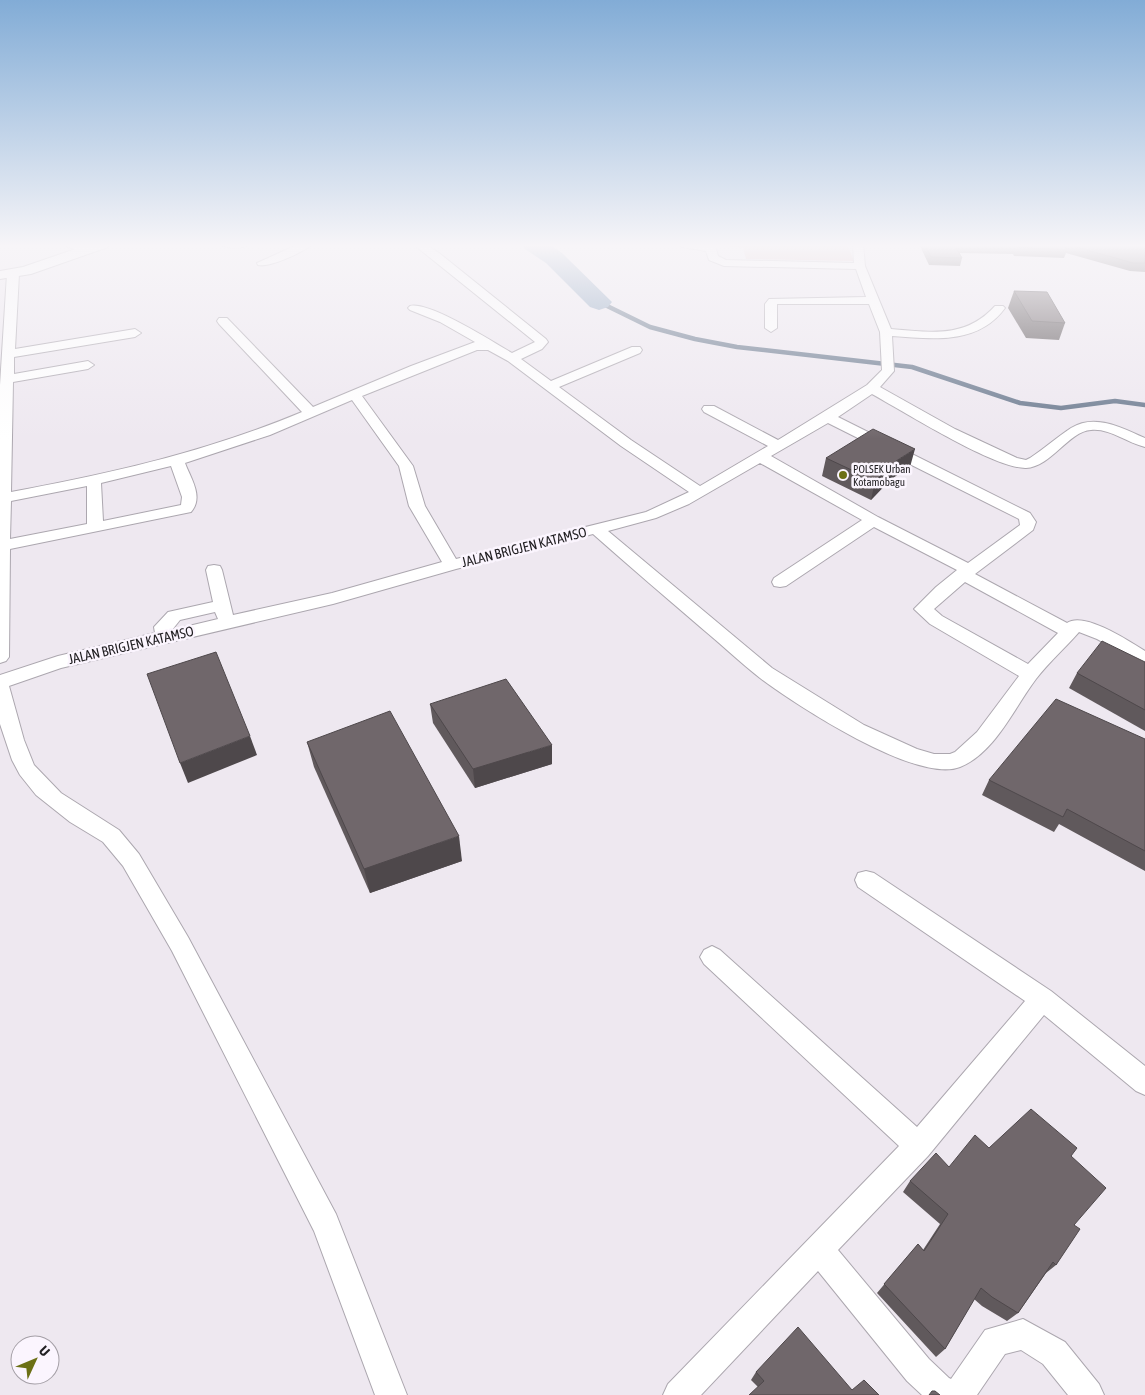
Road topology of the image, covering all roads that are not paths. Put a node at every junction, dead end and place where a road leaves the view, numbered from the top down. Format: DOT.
graph roads {
  1 [pos="6,309"];
  2 [pos="417,309"];
  3 [pos="502,309"];
  4 [pos="771,309"];
  5 [pos="877,309"];
  6 [pos="998,309"];
  7 [pos="223,321"];
  8 [pos="771,328"];
  9 [pos="886,332"];
  10 [pos="136,333"];
  11 [pos="490,346"];
  12 [pos="44,348"];
  13 [pos="636,350"];
  14 [pos="5,356"];
  15 [pos="512,358"];
  16 [pos="88,365"];
  17 [pos="47,372"];
  18 [pos="70,379"];
  19 [pos="6,384"];
  20 [pos="551,386"];
  21 [pos="872,388"];
  22 [pos="355,395"];
  23 [pos="709,409"];
  24 [pos="2,412"];
  25 [pos="311,413"];
  26 [pos="828,417"];
  27 [pos="1145,443"];
  28 [pos="779,446"];
  29 [pos="761,457"];
  30 [pos="177,462"];
  31 [pos="94,480"];
  32 [pos="699,492"];
  33 [pos="3,498"];
  34 [pos="873,520"];
  35 [pos="96,526"];
  36 [pos="596,529"];
  37 [pos="2,546"];
  38 [pos="492,556"];
  39 [pos="452,565"];
  40 [pos="214,570"];
  41 [pos="966,572"];
  42 [pos="780,582"];
  43 [pos="223,605"];
  44 [pos="226,623"];
  45 [pos="1069,632"];
  46 [pos="164,638"];
  47 [pos="0,657"];
  48 [pos="1145,659"];
  49 [pos="1030,674"];
  50 [pos="0,685"];
  51 [pos="866,880"];
  52 [pos="712,957"];
  53 [pos="1042,999"];
  54 [pos="1145,1082"];
  55 [pos="918,1146"];
  56 [pos="819,1249"];
  57 [pos="391,1395"];
  58 [pos="680,1395"];
  59 [pos="948,1395"];
  60 [pos="958,1395"];
  61 [pos="1088,1395"];
  1 -- 14 [label="street"];
  2 -- 11 [label="street"];
  3 -- 15 [label="street"];
  4 -- 8 [label="street"];
  5 -- 9 [label="street, JALAN BRIGJEN KATAMSO"];
  6 -- 9 [label="street"];
  7 -- 25 [label="street"];
  9 -- 21 [label="street, JALAN BRIGJEN KATAMSO"];
  10 -- 12 [label="street"];
  11 -- 15 [label="street"];
  11 -- 22 [label="street"];
  12 -- 14 [label="street"];
  12 -- 17 [label="street"];
  13 -- 20 [label="street"];
  14 -- 19 [label="street"];
  15 -- 20 [label="street"];
  16 -- 17 [label="street"];
  17 -- 19 [label="street"];
  18 -- 19 [label="street"];
  19 -- 24 [label="street"];
  20 -- 32 [label="street"];
  21 -- 26 [label="street, JALAN BRIGJEN KATAMSO"];
  21 -- 27 [label="street"];
  22 -- 25 [label="street"];
  22 -- 39 [label="street"];
  23 -- 28 [label="street"];
  24 -- 33 [label="street"];
  25 -- 30 [label="street"];
  26 -- 28 [label="street, JALAN BRIGJEN KATAMSO"];
  26 -- 41 [label="street"];
  28 -- 29 [label="street, JALAN BRIGJEN KATAMSO"];
  29 -- 32 [label="street, JALAN BRIGJEN KATAMSO"];
  29 -- 34 [label="street"];
  30 -- 31 [label="street"];
  30 -- 35 [label="street"];
  31 -- 33 [label="street"];
  31 -- 35 [label="street"];
  32 -- 36 [label="street, JALAN BRIGJEN KATAMSO"];
  33 -- 37 [label="street"];
  34 -- 41 [label="street"];
  34 -- 42 [label="street"];
  35 -- 37 [label="street"];
  36 -- 38 [label="street, JALAN BRIGJEN KATAMSO"];
  36 -- 49 [label="street"];
  37 -- 47 [label="street"];
  38 -- 39 [label="street, JALAN BRIGJEN KATAMSO"];
  39 -- 44 [label="street, JALAN BRIGJEN KATAMSO"];
  40 -- 43 [label="street"];
  41 -- 45 [label="street"];
  41 -- 49 [label="street"];
  43 -- 44 [label="street"];
  43 -- 46 [label="street"];
  44 -- 46 [label="street, JALAN BRIGJEN KATAMSO"];
  45 -- 48 [label="street"];
  45 -- 49 [label="street"];
  46 -- 50 [label="street, JALAN BRIGJEN KATAMSO"];
  50 -- 57 [label="street"];
  51 -- 53 [label="street"];
  52 -- 55 [label="street"];
  53 -- 54 [label="street"];
  53 -- 55 [label="street"];
  55 -- 56 [label="street"];
  56 -- 58 [label="street"];
  56 -- 59 [label="street"];
  60 -- 61 [label="street"];
}
